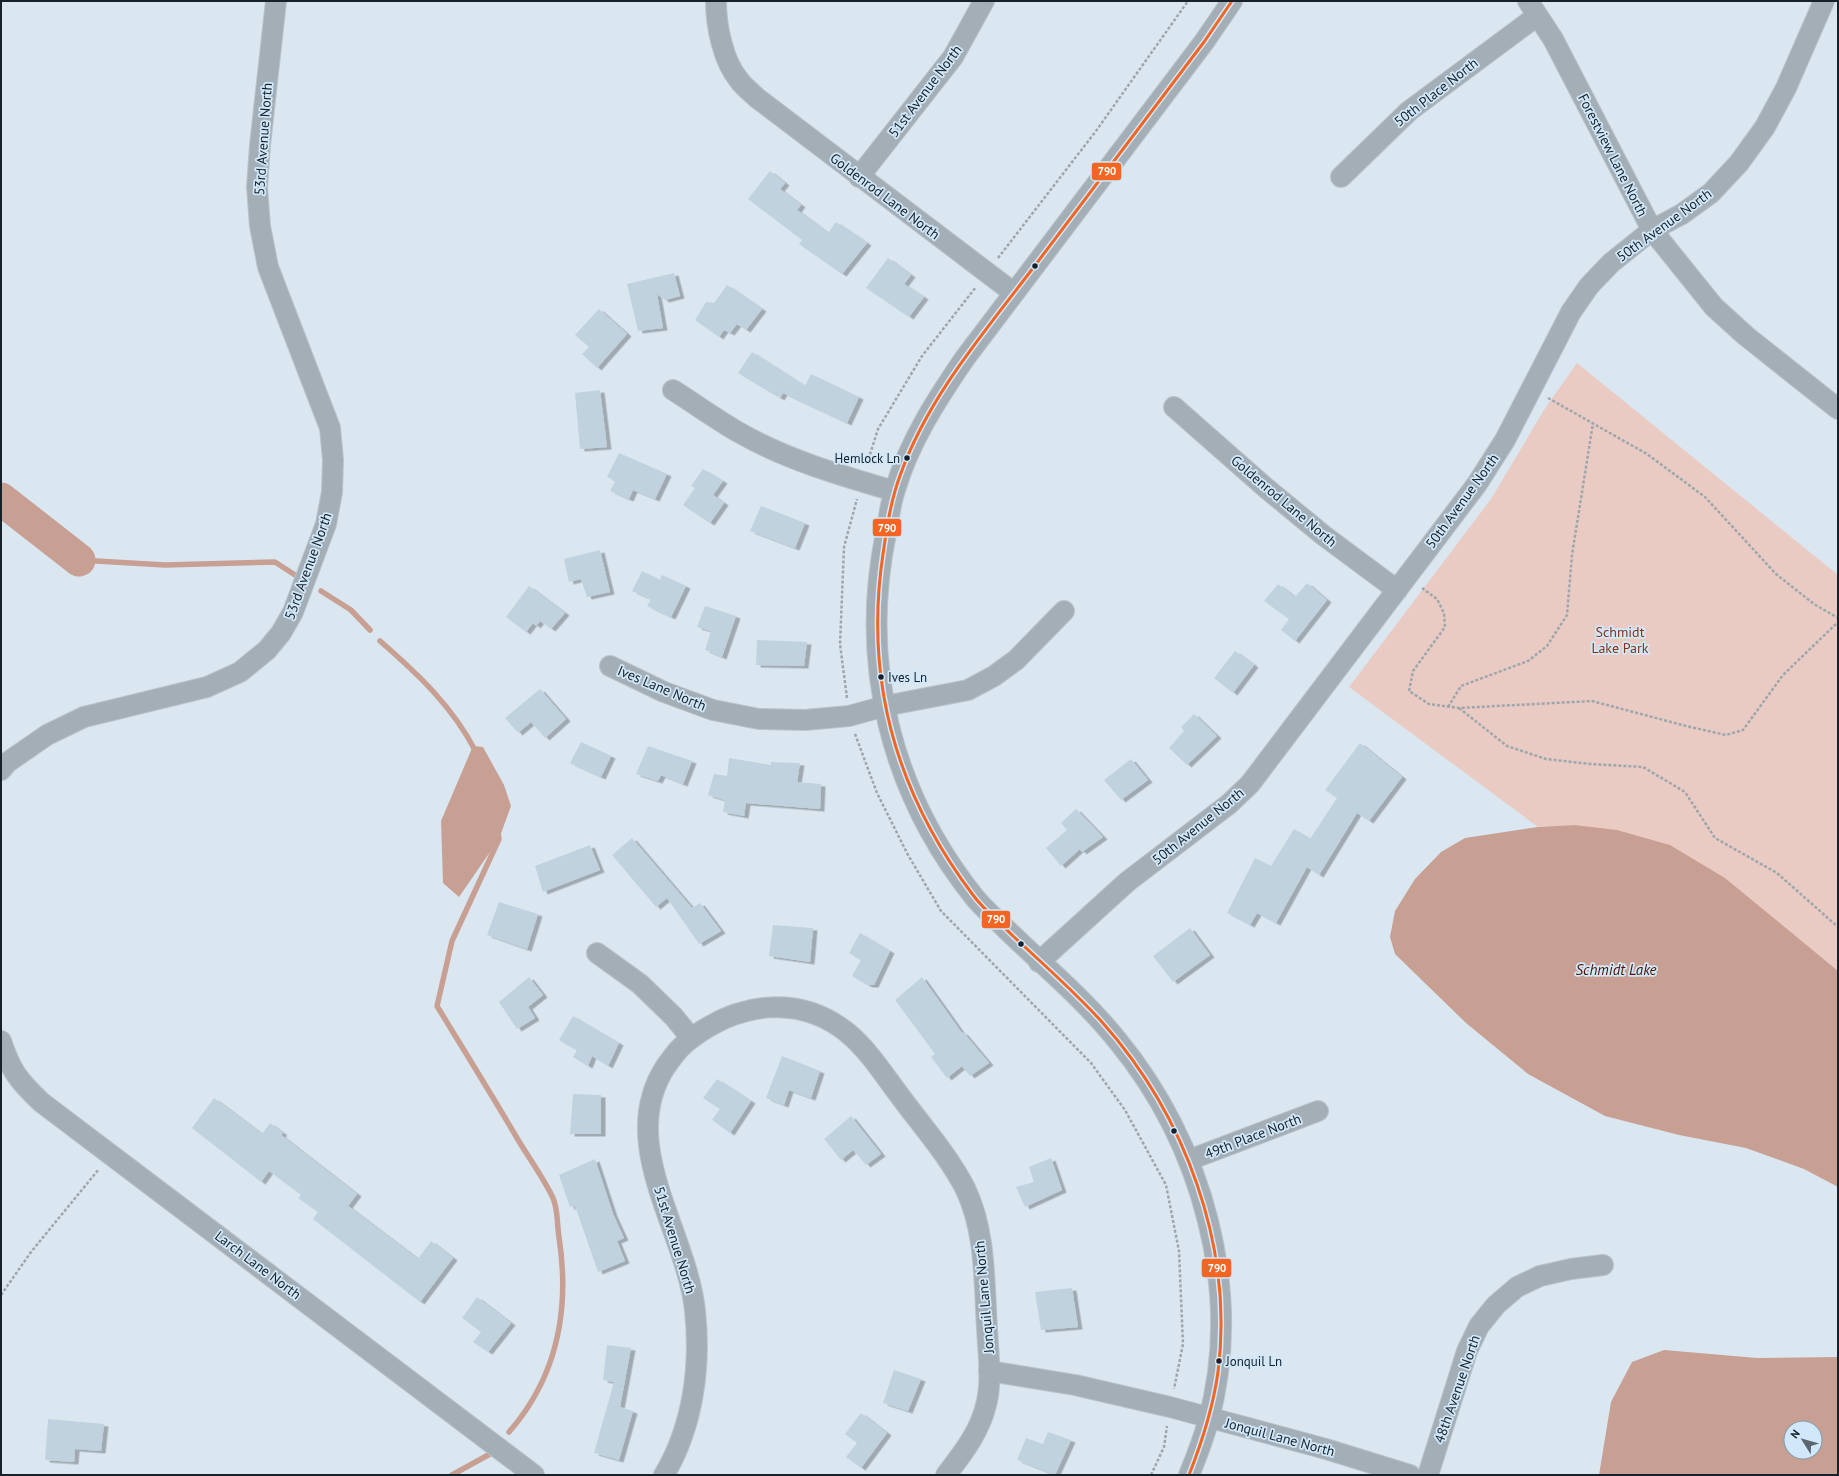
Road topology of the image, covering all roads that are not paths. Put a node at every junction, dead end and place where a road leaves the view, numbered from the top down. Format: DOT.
graph roads {
  1 [pos="276,1"];
  2 [pos="716,1"];
  3 [pos="984,1"];
  4 [pos="1232,1"];
  5 [pos="1824,1"];
  6 [pos="1532,9"];
  7 [pos="859,176"];
  8 [pos="1342,177"];
  9 [pos="1652,230"];
  10 [pos="1014,293"];
  11 [pos="673,390"];
  12 [pos="1174,407"];
  13 [pos="1838,409"];
  14 [pos="894,492"];
  15 [pos="1402,583"];
  16 [pos="1064,611"];
  17 [pos="610,666"];
  18 [pos="885,706"];
  19 [pos="1,770"];
  20 [pos="597,953"];
  21 [pos="1039,962"];
  22 [pos="691,1038"];
  23 [pos="1,1040"];
  24 [pos="1318,1111"];
  25 [pos="1189,1160"];
  26 [pos="1603,1265"];
  27 [pos="989,1371"];
  28 [pos="1209,1418"];
  29 [pos="534,1475"];
  30 [pos="664,1475"];
  31 [pos="946,1475"];
  32 [pos="1189,1475"];
  33 [pos="1410,1475"];
  34 [pos="1428,1475"];
  1 -- 19 [label="street, 53rd Avenue North"];
  2 -- 7 [label="street, Goldenrod Lane North"];
  3 -- 7 [label="street, 51st Avenue North"];
  4 -- 10 [label="street"];
  5 -- 9 [label="street, 50th Avenue North"];
  6 -- 8 [label="street, 50th Place North"];
  6 -- 9 [label="street, Forestview Lane North"];
  7 -- 10 [label="street, Goldenrod Lane North"];
  9 -- 13 [label="street, Forestview Lane North"];
  9 -- 15 [label="street, 50th Avenue North"];
  10 -- 14 [label="street"];
  11 -- 14 [label="street"];
  12 -- 15 [label="street, Goldenrod Lane North"];
  14 -- 18 [label="street"];
  15 -- 21 [label="street, 50th Avenue North"];
  16 -- 18 [label="street, Ives Lane North"];
  17 -- 18 [label="street, Ives Lane North"];
  18 -- 21 [label="street"];
  20 -- 22 [label="street"];
  21 -- 25 [label="street"];
  22 -- 27 [label="street, Jonquil Lane North"];
  22 -- 30 [label="street, 51st Avenue North"];
  23 -- 29 [label="street, Larch Lane North"];
  24 -- 25 [label="street, 49th Place North"];
  25 -- 28 [label="street"];
  26 -- 34 [label="street, 48th Avenue North"];
  27 -- 28 [label="street, Jonquil Lane North"];
  27 -- 31 [label="street"];
  28 -- 32 [label="street"];
  28 -- 33 [label="street, Jonquil Lane North"];
}
